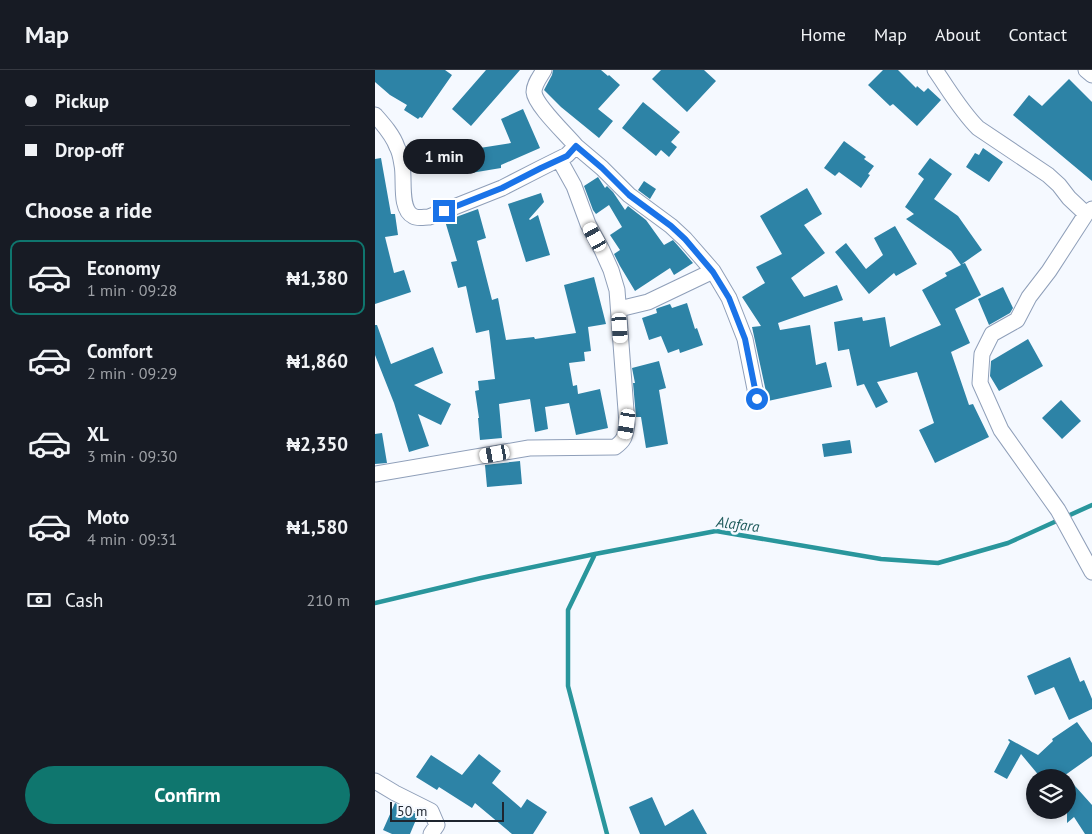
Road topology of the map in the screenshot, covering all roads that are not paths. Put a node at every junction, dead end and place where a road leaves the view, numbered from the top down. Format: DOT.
graph roads {
  1 [pos="543,70"];
  2 [pos="935,70"];
  3 [pos="1086,70"];
  4 [pos="1092,75"];
  5 [pos="375,115"];
  6 [pos="576,146"];
  7 [pos="559,159"];
  8 [pos="1089,211"];
  9 [pos="713,272"];
  10 [pos="619,309"];
  11 [pos="757,399"];
  12 [pos="375,474"];
  13 [pos="1092,572"];
  14 [pos="375,781"];
  15 [pos="431,834"];
  1 -- 6 [label="street"];
  2 -- 8 [label="street"];
  3 -- 4 [label="street"];
  5 -- 7 [label="street"];
  6 -- 7 [label="street"];
  6 -- 9 [label="street"];
  7 -- 10 [label="street"];
  8 -- 13 [label="street"];
  9 -- 10 [label="street"];
  9 -- 11 [label="street"];
  10 -- 12 [label="street"];
  14 -- 15 [label="street"];
}
